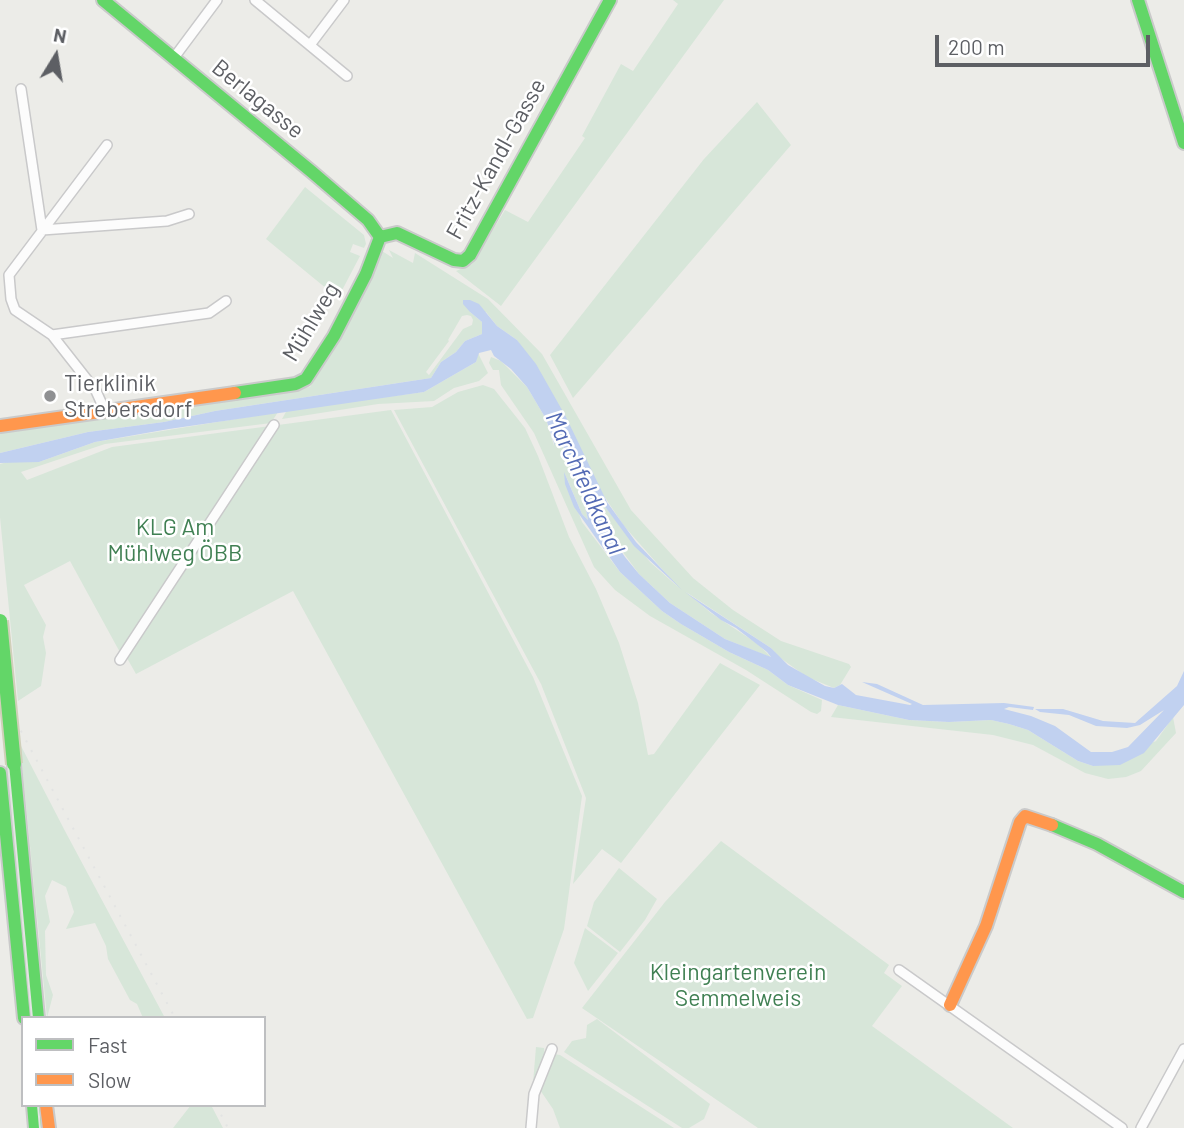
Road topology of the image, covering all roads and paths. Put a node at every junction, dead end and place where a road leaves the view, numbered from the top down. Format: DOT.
graph roads {
  1 [pos="103,0"];
  2 [pos="217,0"];
  3 [pos="255,0"];
  4 [pos="344,0"];
  5 [pos="610,0"];
  6 [pos="1138,0"];
  7 [pos="310,45"];
  8 [pos="173,59"];
  9 [pos="347,76"];
  10 [pos="21,89"];
  11 [pos="1184,143"];
  12 [pos="107,145"];
  13 [pos="189,214"];
  14 [pos="42,230"];
  15 [pos="380,237"];
  16 [pos="226,301"];
  17 [pos="52,335"];
  18 [pos="105,411"];
  19 [pos="274,425"];
  20 [pos="0,426"];
  21 [pos="0,621"];
  22 [pos="120,660"];
  23 [pos="0,784"];
  24 [pos="20,818"];
  25 [pos="5,830"];
  26 [pos="23,854"];
  27 [pos="4,856"];
  28 [pos="1184,892"];
  29 [pos="899,970"];
  30 [pos="950,1005"];
  31 [pos="24,1016"];
  32 [pos="38,1016"];
  33 [pos="552,1049"];
  34 [pos="1184,1049"];
  35 [pos="33,1107"];
  36 [pos="46,1107"];
  37 [pos="36,1128"];
  38 [pos="49,1128"];
  39 [pos="531,1128"];
  40 [pos="1122,1128"];
  41 [pos="1141,1128"];
  1 -- 8 [label="street, Berlagasse"];
  2 -- 8 [label="street"];
  3 -- 7 [label="street"];
  4 -- 7 [label="street"];
  5 -- 15 [label="street, Fritz-Kandl-Gasse"];
  6 -- 11 [label="street"];
  7 -- 9 [label="street"];
  8 -- 15 [label="street, Berlagasse"];
  10 -- 14 [label="street"];
  12 -- 14 [label="street"];
  13 -- 14 [label="street"];
  14 -- 17 [label="street"];
  15 -- 18 [label="street, Mühlweg"];
  16 -- 17 [label="street"];
  17 -- 18 [label="street"];
  18 -- 20 [label="street, Mühlweg"];
  19 -- 22 [label="street"];
  21 -- 24 [label="street, bridge"];
  23 -- 25 [label="street"];
  24 -- 25 [label="street"];
  24 -- 26 [label="street"];
  25 -- 26 [label="street"];
  25 -- 27 [label="street"];
  26 -- 32 [label="street"];
  27 -- 31 [label="street"];
  28 -- 30 [label="street"];
  29 -- 30 [label="street"];
  30 -- 40 [label="street"];
  33 -- 39 [label="street"];
  34 -- 41 [label="street"];
  35 -- 37 [label="street"];
  36 -- 38 [label="street"];
}
